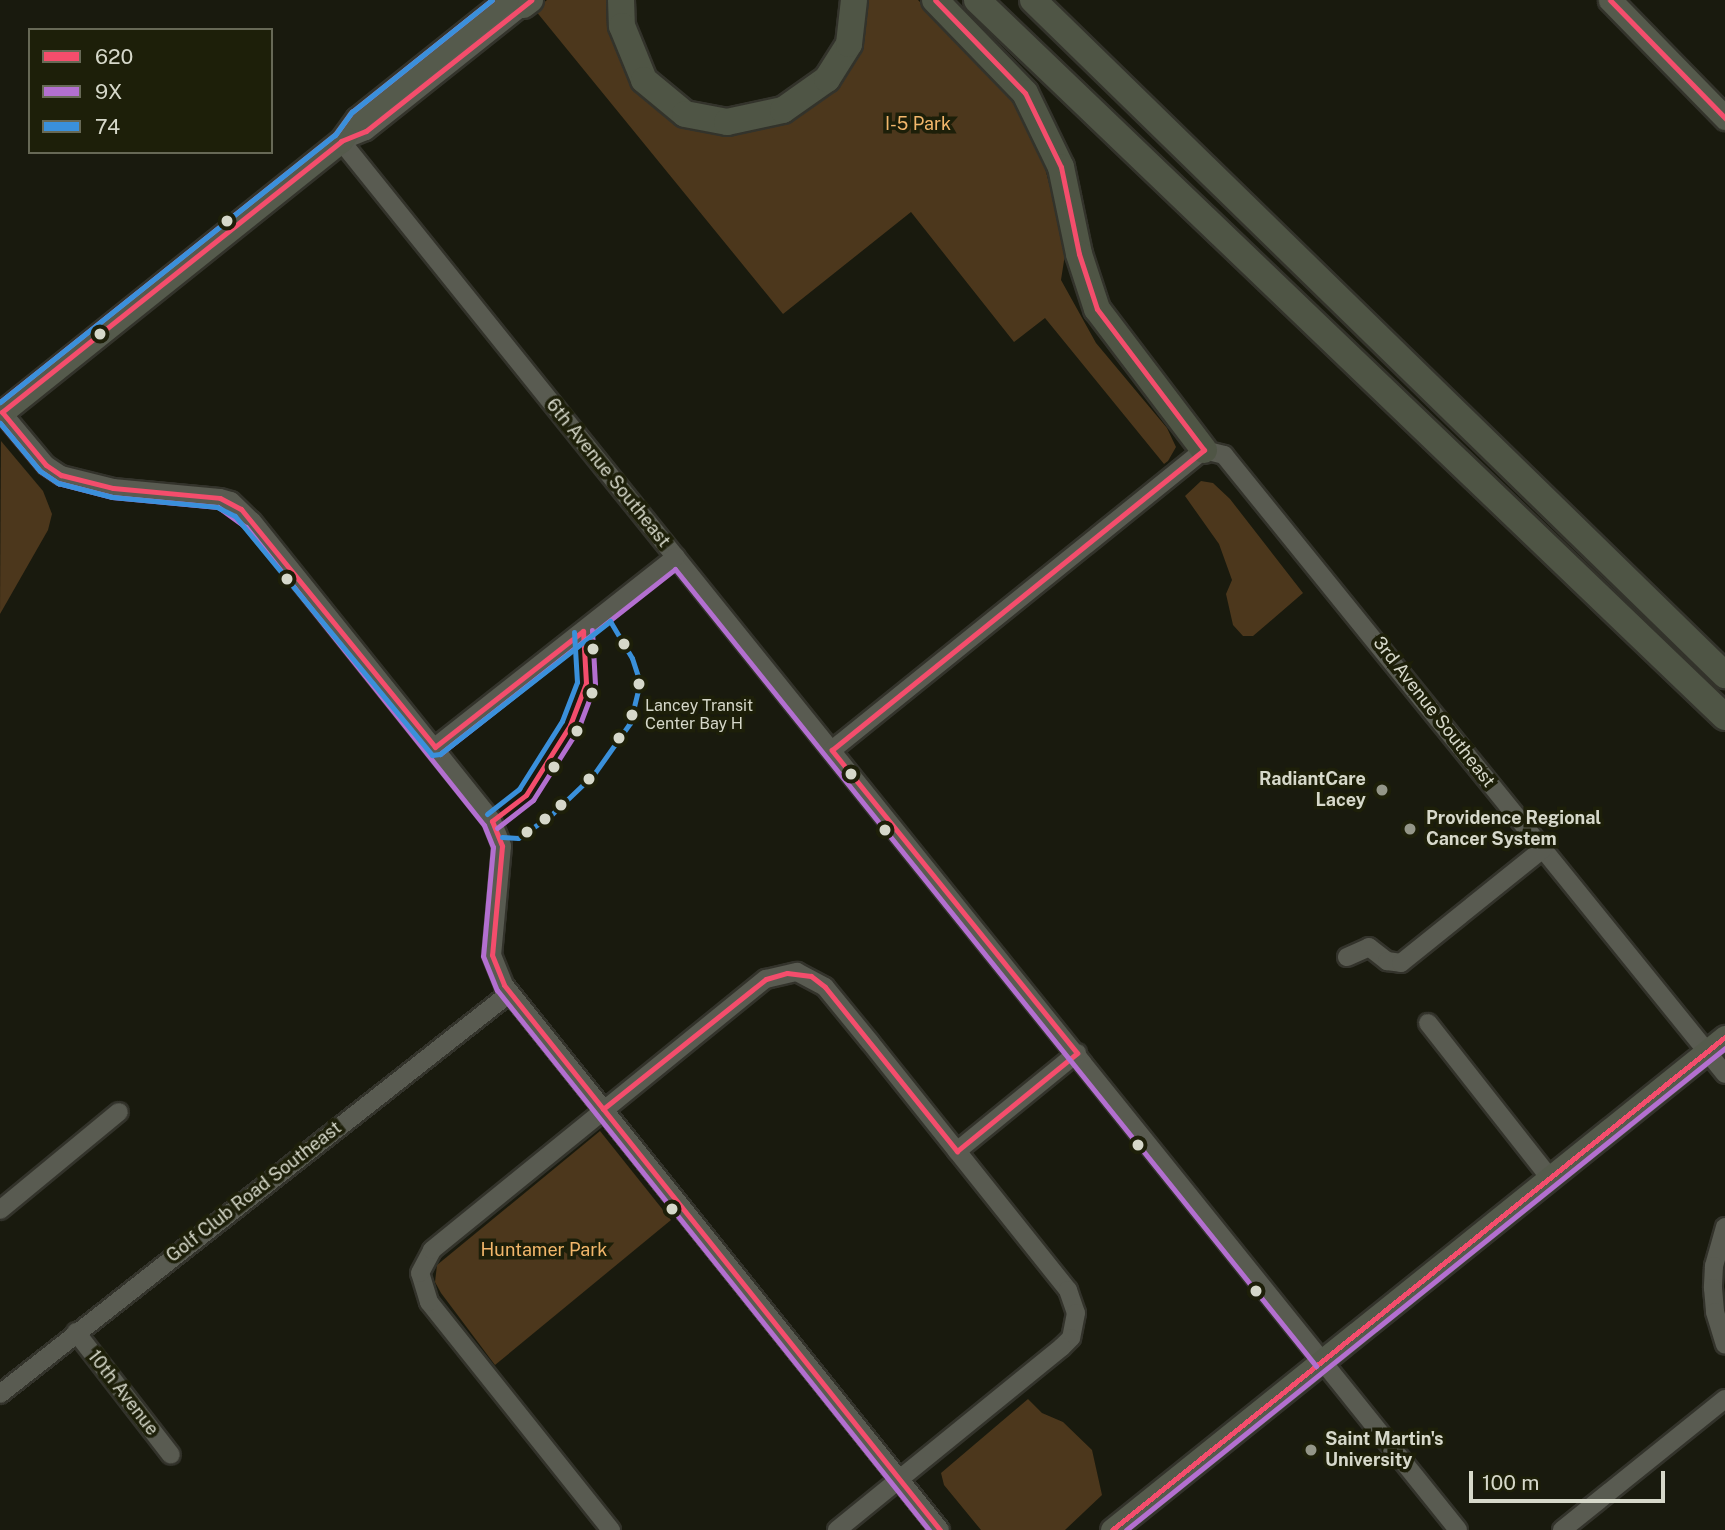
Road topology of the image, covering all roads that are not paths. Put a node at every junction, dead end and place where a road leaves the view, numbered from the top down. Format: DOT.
graph roads {
  1 [pos="621,0"];
  2 [pos="853,0"];
  3 [pos="935,0"];
  4 [pos="977,0"];
  5 [pos="1032,0"];
  6 [pos="1050,0"];
  7 [pos="1610,0"];
  8 [pos="520,2"];
  9 [pos="1725,118"];
  10 [pos="341,141"];
  11 [pos="1267,225"];
  12 [pos="1,412"];
  13 [pos="1204,450"];
  14 [pos="676,557"];
  15 [pos="1725,675"];
  16 [pos="1725,717"];
  17 [pos="435,747"];
  18 [pos="832,750"];
  19 [pos="1543,849"];
  20 [pos="1347,957"];
  21 [pos="510,993"];
  22 [pos="1428,1023"];
  23 [pos="1716,1044"];
  24 [pos="1077,1053"];
  25 [pos="1725,1074"];
  26 [pos="603,1109"];
  27 [pos="119,1112"];
  28 [pos="957,1151"];
  29 [pos="1550,1178"];
  30 [pos="0,1210"];
  31 [pos="1725,1227"];
  32 [pos="76,1332"];
  33 [pos="1725,1345"];
  34 [pos="1324,1362"];
  35 [pos="0,1394"];
  36 [pos="1725,1399"];
  37 [pos="171,1455"];
  38 [pos="900,1478"];
  39 [pos="611,1530"];
  40 [pos="837,1530"];
  41 [pos="940,1530"];
  42 [pos="1112,1530"];
  43 [pos="1458,1530"];
  44 [pos="1562,1530"];
  1 -- 2 [label="highway"];
  3 -- 13 [label="highway"];
  4 -- 16 [label="highway"];
  5 -- 11 [label="highway"];
  6 -- 11 [label="highway"];
  7 -- 9 [label="main road"];
  8 -- 10 [label="main road"];
  10 -- 12 [label="main road"];
  10 -- 14 [label="street, 6th Avenue Southeast"];
  11 -- 15 [label="highway"];
  12 -- 17 [label="street"];
  13 -- 18 [label="street"];
  13 -- 19 [label="street, 3rd Avenue Southeast"];
  14 -- 17 [label="street"];
  14 -- 18 [label="street, 6th Avenue Southeast"];
  17 -- 21 [label="street"];
  18 -- 24 [label="street, 6th Avenue Southeast"];
  19 -- 20 [label="street"];
  19 -- 23 [label="street, 3rd Avenue Southeast"];
  21 -- 26 [label="street"];
  21 -- 32 [label="street, Golf Club Road Southeast"];
  22 -- 29 [label="street"];
  23 -- 25 [label="street, 3rd Avenue Southeast"];
  23 -- 29 [label="main road"];
  24 -- 28 [label="street"];
  24 -- 34 [label="street, 6th Avenue Southeast"];
  26 -- 28 [label="street"];
  26 -- 38 [label="street"];
  26 -- 39 [label="street"];
  27 -- 30 [label="street"];
  28 -- 38 [label="street"];
  29 -- 34 [label="main road"];
  31 -- 33 [label="street"];
  32 -- 35 [label="street, Golf Club Road Southeast"];
  32 -- 37 [label="street, 10th Avenue"];
  34 -- 42 [label="main road"];
  34 -- 43 [label="street, 6th Avenue Southeast"];
  36 -- 44 [label="street"];
  38 -- 40 [label="street"];
  38 -- 41 [label="street"];
}
